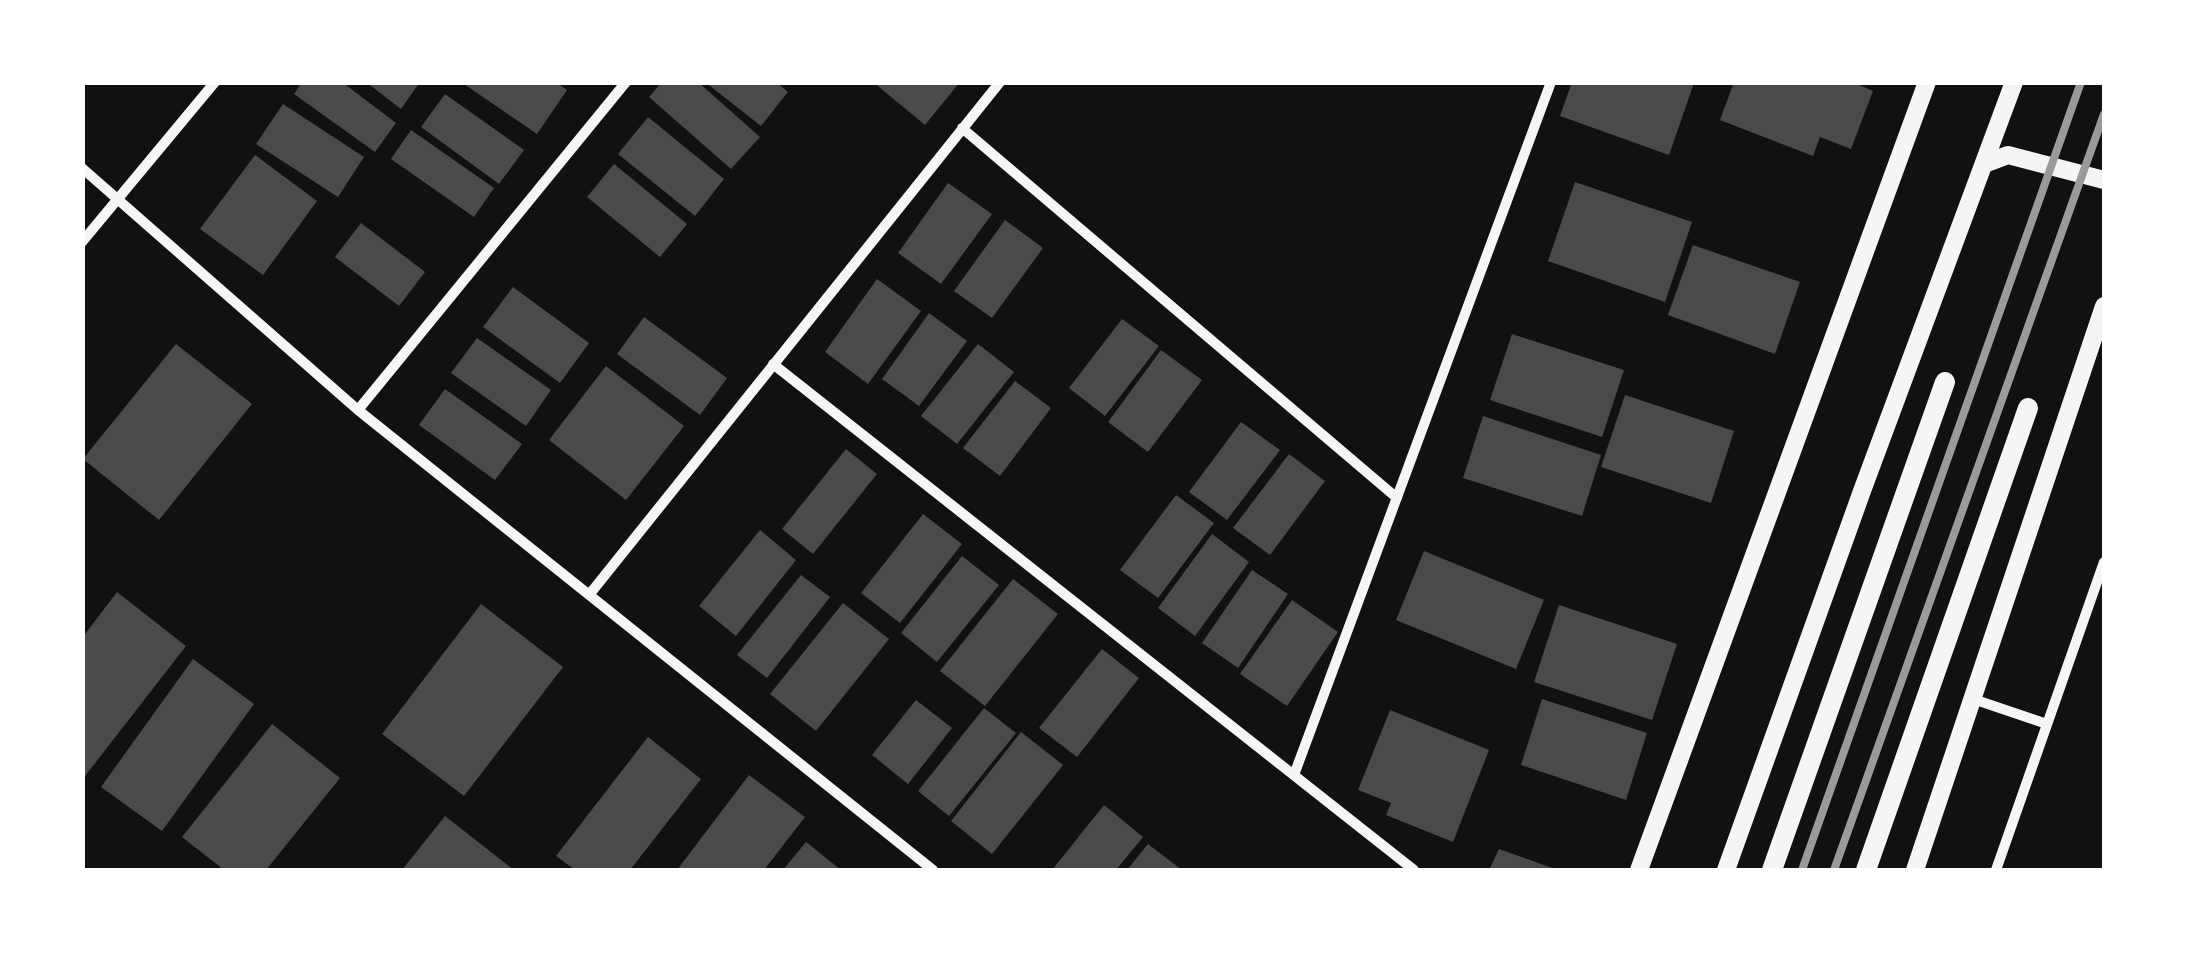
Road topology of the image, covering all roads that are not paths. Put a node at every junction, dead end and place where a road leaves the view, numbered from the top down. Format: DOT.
graph roads {
  1 [pos="215,82"];
  2 [pos="626,82"];
  3 [pos="1000,82"];
  4 [pos="1551,82"];
  5 [pos="1927,82"];
  6 [pos="2014,82"];
  7 [pos="962,128"];
  8 [pos="1984,164"];
  9 [pos="82,168"];
  10 [pos="2104,180"];
  11 [pos="120,199"];
  12 [pos="82,242"];
  13 [pos="2104,306"];
  14 [pos="773,364"];
  15 [pos="1945,382"];
  16 [pos="2028,408"];
  17 [pos="358,410"];
  18 [pos="1397,498"];
  19 [pos="2104,562"];
  20 [pos="588,595"];
  21 [pos="1973,699"];
  22 [pos="2048,724"];
  23 [pos="1294,775"];
  24 [pos="933,870"];
  25 [pos="1414,870"];
  26 [pos="1640,870"];
  27 [pos="1726,870"];
  28 [pos="1772,870"];
  29 [pos="1866,870"];
  30 [pos="1915,870"];
  31 [pos="1996,870"];
  1 -- 11 [label="street"];
  2 -- 17 [label="street"];
  3 -- 7 [label="street"];
  4 -- 18 [label="street"];
  5 -- 26 [label="street"];
  6 -- 8 [label="street"];
  7 -- 14 [label="street"];
  7 -- 18 [label="street"];
  8 -- 10 [label="street"];
  8 -- 27 [label="street"];
  9 -- 11 [label="street"];
  11 -- 12 [label="street"];
  11 -- 17 [label="street"];
  13 -- 21 [label="street"];
  14 -- 20 [label="street"];
  14 -- 23 [label="street"];
  15 -- 28 [label="main road"];
  16 -- 29 [label="main road"];
  17 -- 20 [label="street"];
  18 -- 23 [label="street"];
  19 -- 22 [label="street"];
  20 -- 24 [label="street"];
  21 -- 22 [label="street"];
  21 -- 30 [label="street"];
  22 -- 31 [label="street"];
  23 -- 25 [label="street"];
}
